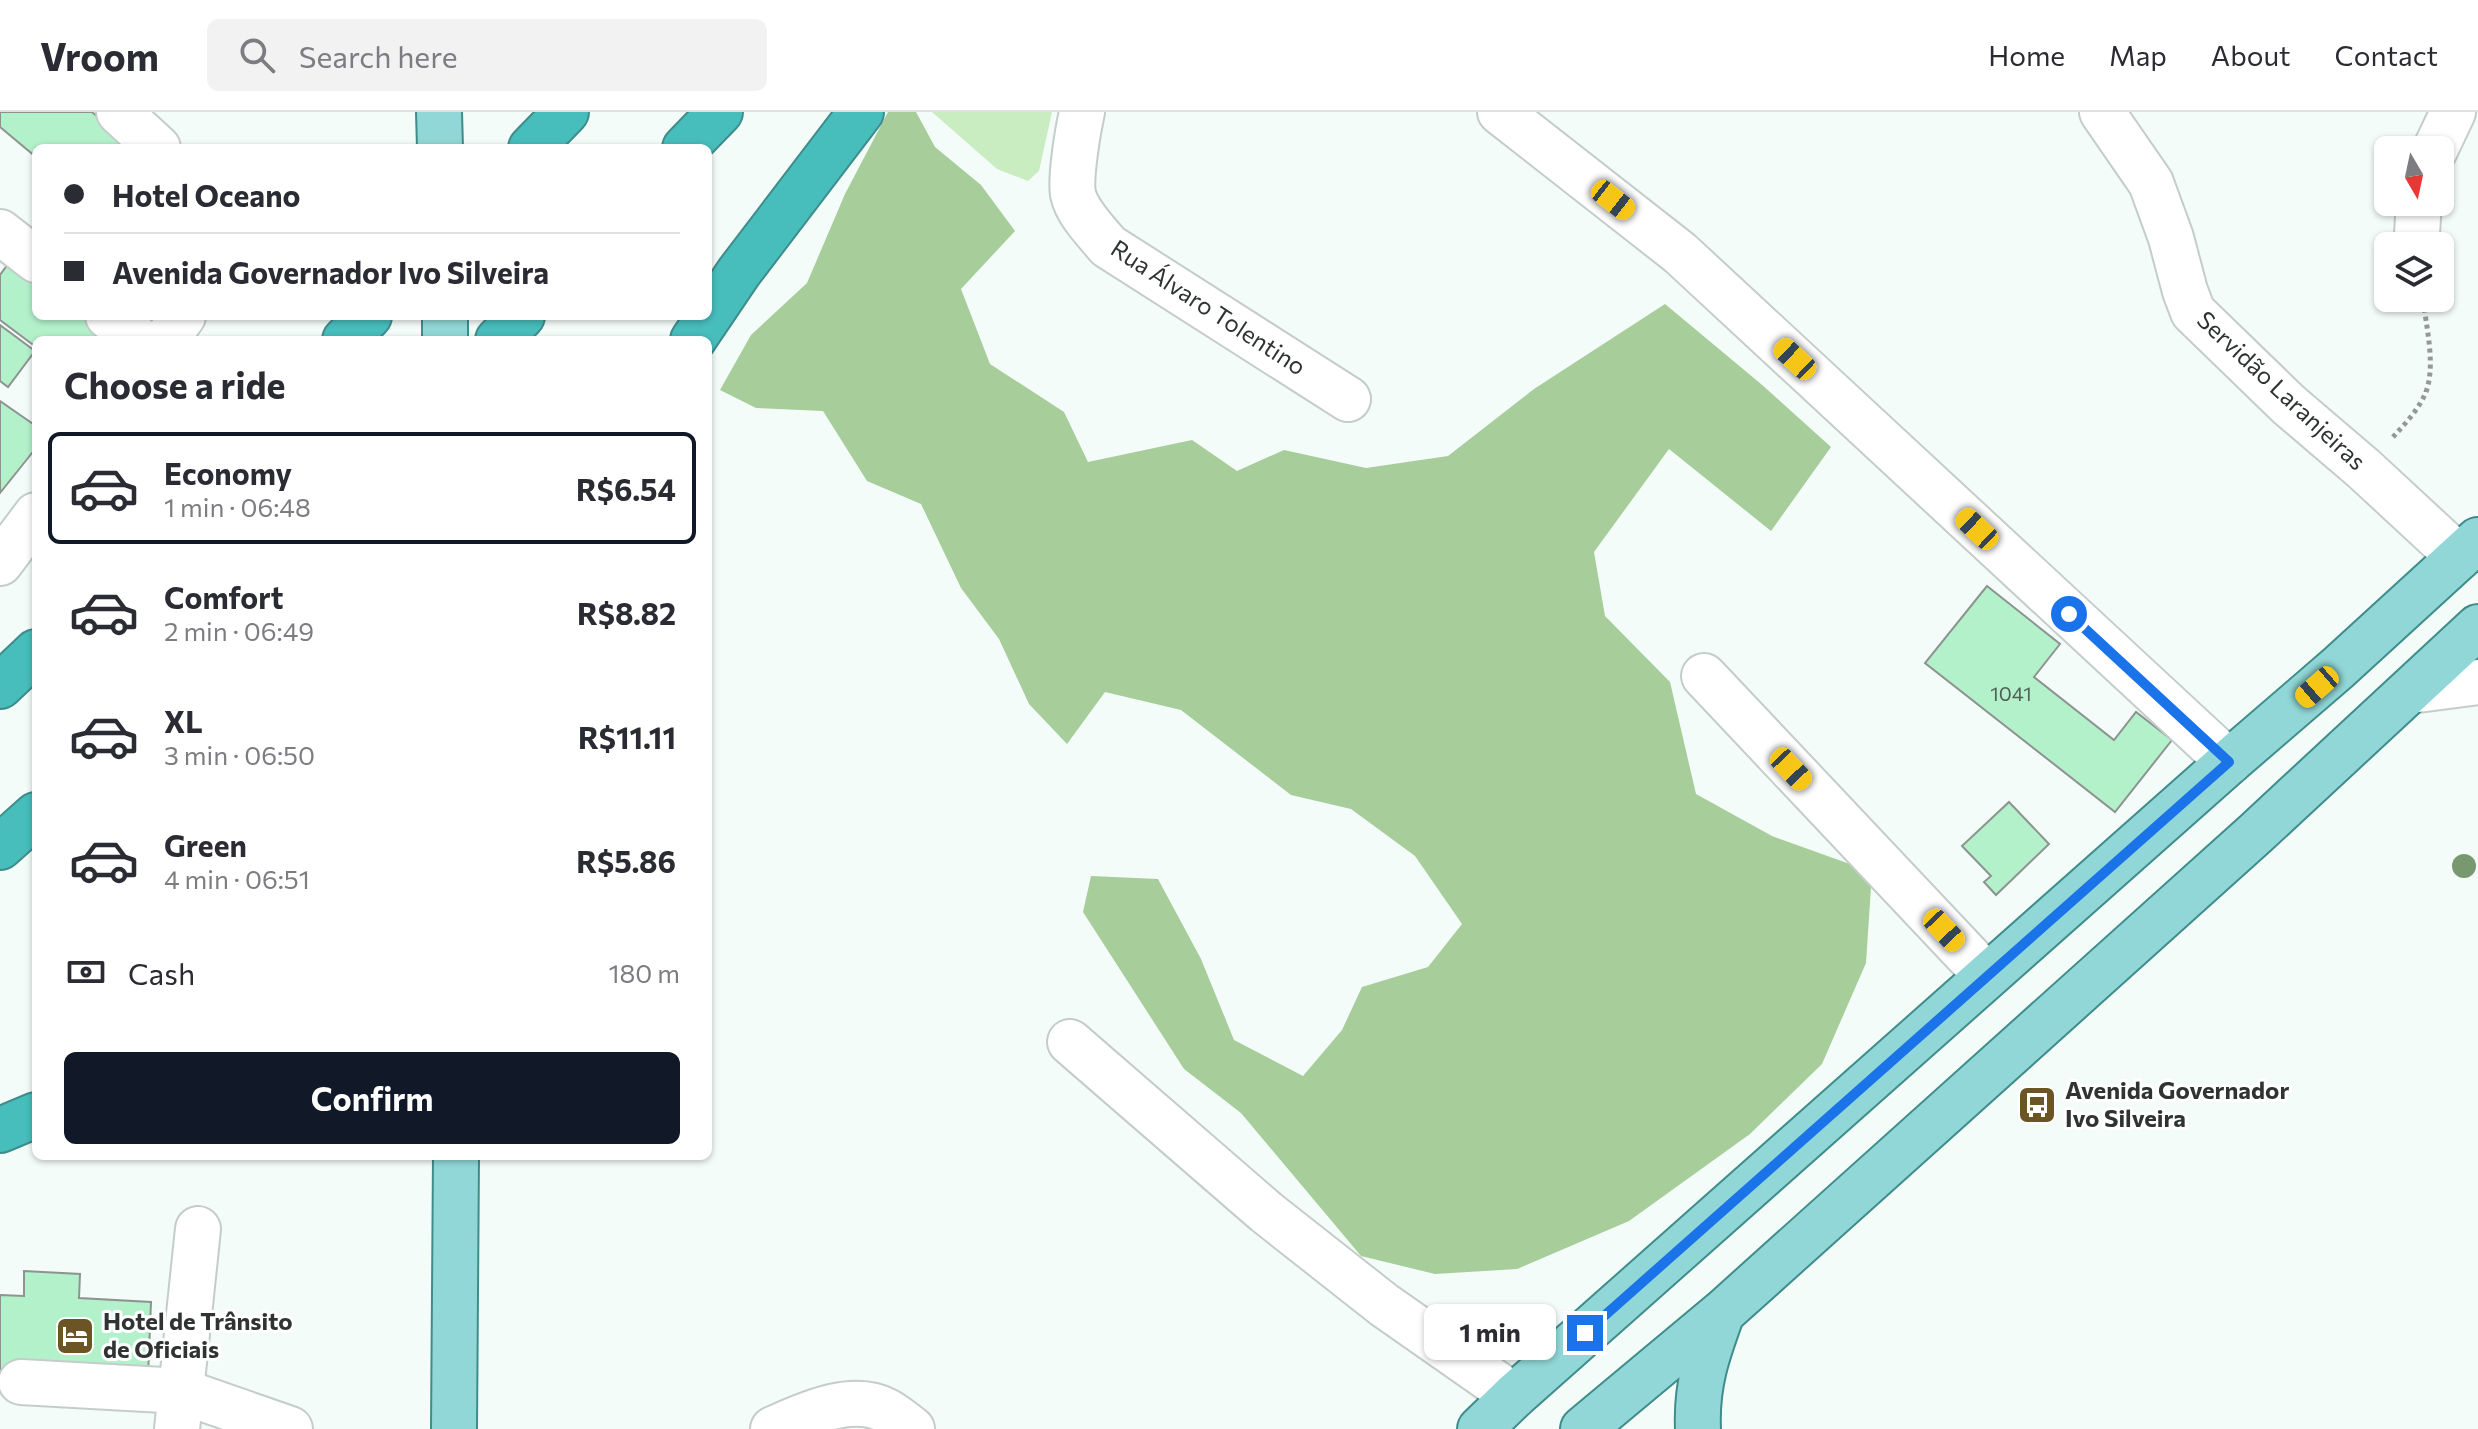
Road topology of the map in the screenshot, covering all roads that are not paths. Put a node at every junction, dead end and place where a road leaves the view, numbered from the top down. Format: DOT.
graph roads {
  1 [pos="119,112"];
  2 [pos="538,112"];
  3 [pos="566,112"];
  4 [pos="720,112"];
  5 [pos="861,112"];
  6 [pos="1082,112"];
  7 [pos="1500,112"];
  8 [pos="2102,112"];
  9 [pos="2453,112"];
  10 [pos="2442,136"];
  11 [pos="154,144"];
  12 [pos="510,144"];
  13 [pos="535,144"];
  14 [pos="689,144"];
  15 [pos="0,232"];
  16 [pos="32,257"];
  17 [pos="712,312"];
  18 [pos="113,320"];
  19 [pos="363,320"];
  20 [pos="518,320"];
  21 [pos="134,336"];
  22 [pos="349,336"];
  23 [pos="502,336"];
  24 [pos="1348,399"];
  25 [pos="32,520"];
  26 [pos="2469,548"];
  27 [pos="0,563"];
  28 [pos="2478,627"];
  29 [pos="32,656"];
  30 [pos="1704,676"];
  31 [pos="2478,682"];
  32 [pos="0,686"];
  33 [pos="2410,691"];
  34 [pos="2229,762"];
  35 [pos="32,819"];
  36 [pos="0,847"];
  37 [pos="1987,976"];
  38 [pos="1070,1042"];
  39 [pos="32,1117"];
  40 [pos="0,1130"];
  41 [pos="456,1160"];
  42 [pos="198,1229"];
  43 [pos="1722,1313"];
  44 [pos="21,1382"];
  45 [pos="1514,1396"];
  46 [pos="179,1410"];
  47 [pos="290,1429"];
  48 [pos="454,1429"];
  49 [pos="773,1429"];
  50 [pos="912,1429"];
  51 [pos="1480,1429"];
  52 [pos="1583,1429"];
  53 [pos="1698,1429"];
  1 -- 11 [label="street"];
  2 -- 12 [label="highway"];
  3 -- 13 [label="highway"];
  4 -- 14 [label="highway"];
  5 -- 17 [label="highway"];
  6 -- 24 [label="street, Rua Álvaro Tolentino"];
  7 -- 34 [label="street"];
  8 -- 26 [label="street, Servidão Laranjeiras"];
  9 -- 10 [label="street"];
  15 -- 16 [label="street"];
  18 -- 21 [label="street"];
  19 -- 22 [label="highway"];
  20 -- 23 [label="highway"];
  25 -- 27 [label="street"];
  26 -- 34 [label="main road"];
  28 -- 33 [label="main road"];
  29 -- 32 [label="highway"];
  30 -- 37 [label="street"];
  31 -- 33 [label="street"];
  33 -- 43 [label="main road"];
  34 -- 37 [label="main road"];
  35 -- 36 [label="highway"];
  37 -- 45 [label="main road"];
  38 -- 45 [label="street"];
  39 -- 40 [label="highway"];
  41 -- 48 [label="main road"];
  42 -- 46 [label="street"];
  43 -- 52 [label="main road"];
  43 -- 53 [label="main road"];
  44 -- 46 [label="street"];
  45 -- 51 [label="main road"];
  46 -- 47 [label="street"];
  49 -- 50 [label="street"];
}
